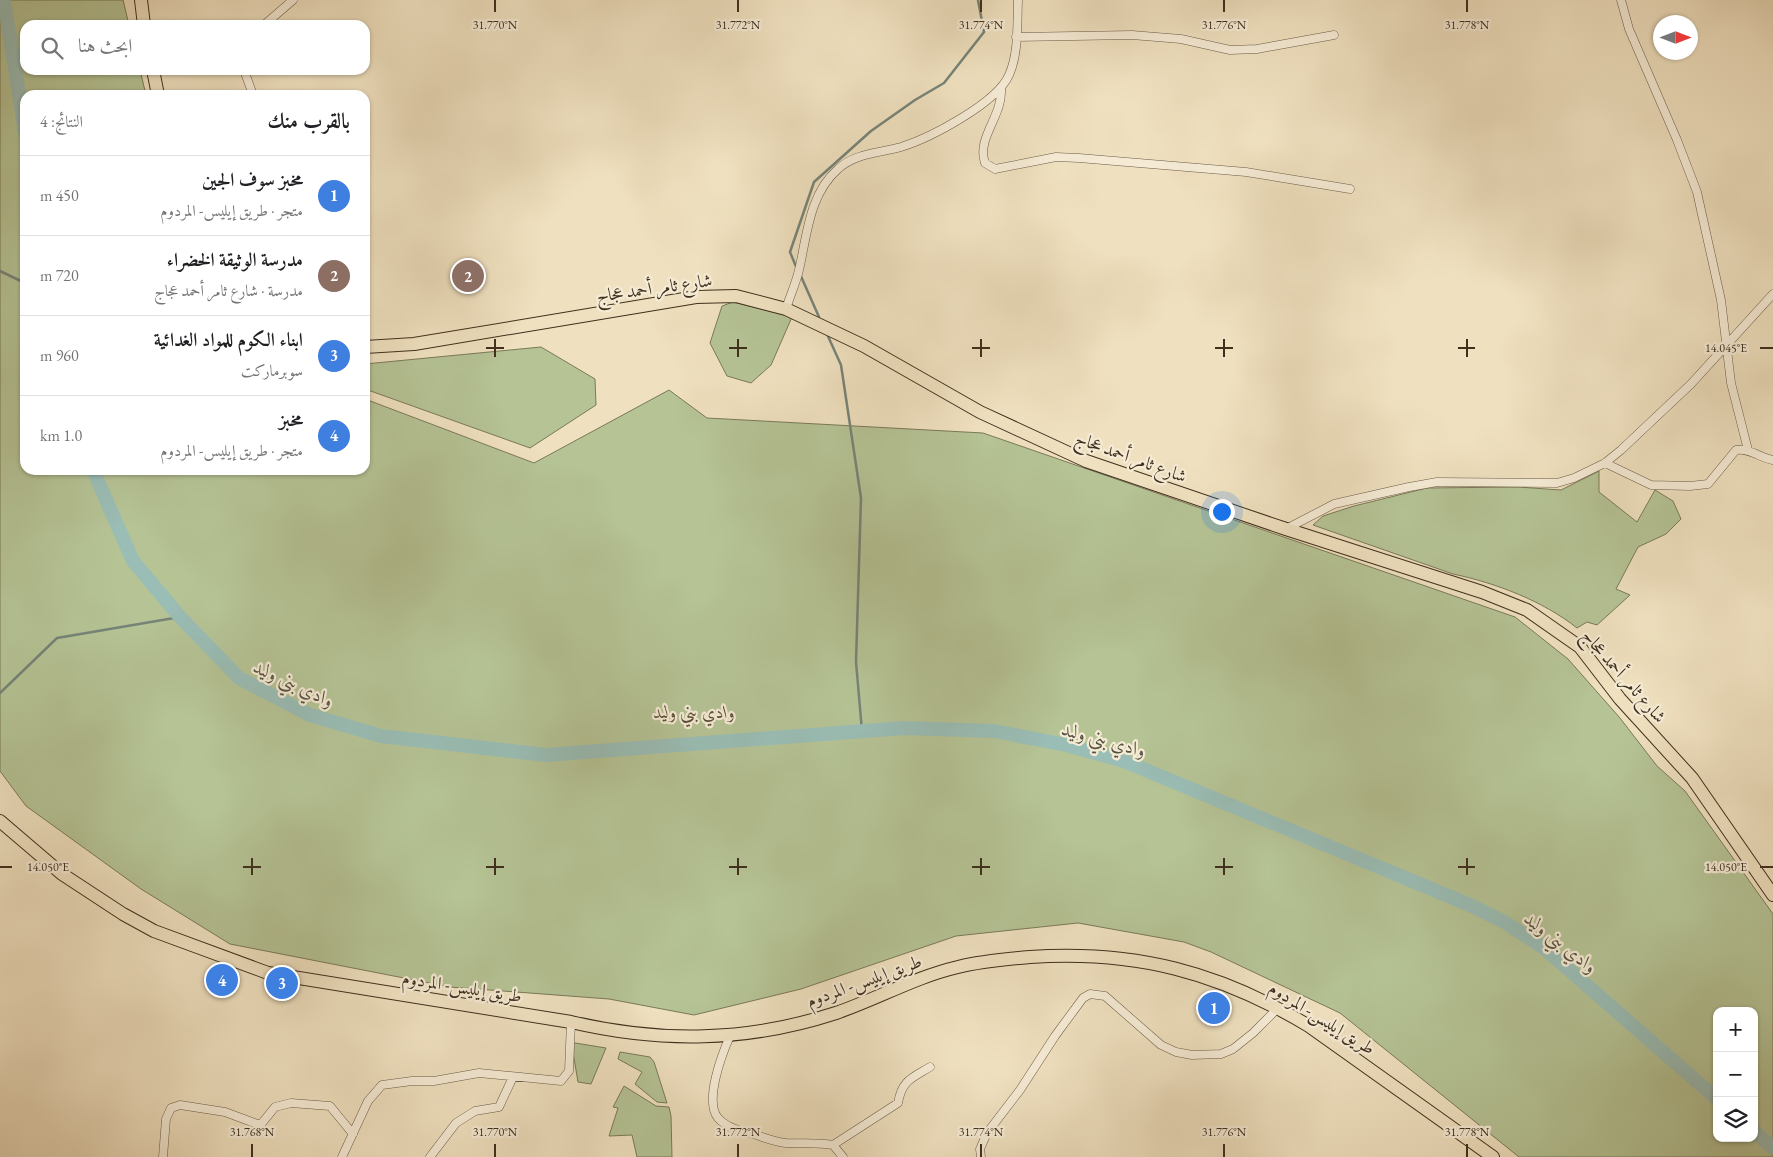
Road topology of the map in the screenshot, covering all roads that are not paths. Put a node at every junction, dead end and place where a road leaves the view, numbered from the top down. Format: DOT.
graph roads {
  1 [pos="141,0"];
  2 [pos="293,0"];
  3 [pos="1018,0"];
  4 [pos="1621,0"];
  5 [pos="143,20"];
  6 [pos="270,20"];
  7 [pos="1334,35"];
  8 [pos="1016,37"];
  9 [pos="154,75"];
  10 [pos="246,75"];
  11 [pos="1001,89"];
  12 [pos="157,90"];
  13 [pos="251,90"];
  14 [pos="1350,189"];
  15 [pos="1773,294"];
  16 [pos="786,309"];
  17 [pos="1725,344"];
  18 [pos="370,347"];
  19 [pos="1748,450"];
  20 [pos="1773,460"];
  21 [pos="1606,463"];
  22 [pos="1286,529"];
  23 [pos="1,825"];
  24 [pos="1773,895"];
  25 [pos="1278,1008"];
  26 [pos="571,1022"];
  27 [pos="730,1036"];
  28 [pos="930,1067"];
  29 [pos="513,1076"];
  30 [pos="353,1134"];
  31 [pos="833,1145"];
  32 [pos="163,1157"];
  33 [pos="342,1157"];
  34 [pos="430,1157"];
  35 [pos="843,1157"];
  36 [pos="981,1157"];
  37 [pos="1493,1157"];
  1 -- 5 [label="main road"];
  2 -- 6 [label="street"];
  3 -- 8 [label="street"];
  4 -- 17 [label="street"];
  7 -- 8 [label="street"];
  8 -- 11 [label="street"];
  9 -- 12 [label="main road"];
  10 -- 13 [label="street"];
  11 -- 14 [label="street"];
  11 -- 16 [label="street"];
  15 -- 17 [label="street"];
  16 -- 18 [label="main road, شارع ثامر أحمد عجاج"];
  16 -- 22 [label="main road, شارع ثامر أحمد عجاج"];
  17 -- 19 [label="street"];
  17 -- 21 [label="street"];
  19 -- 20 [label="street"];
  19 -- 21 [label="street"];
  21 -- 22 [label="street"];
  22 -- 24 [label="main road, شارع ثامر أحمد عجاج"];
  23 -- 26 [label="main road, طريق إيليس- المردوم"];
  25 -- 27 [label="main road, طريق إيليس- المردوم"];
  25 -- 36 [label="street"];
  25 -- 37 [label="main road, طريق إيليس- المردوم"];
  26 -- 27 [label="main road, طريق إيليس- المردوم"];
  26 -- 29 [label="street"];
  27 -- 31 [label="street"];
  28 -- 31 [label="street"];
  29 -- 30 [label="street"];
  29 -- 34 [label="street"];
  30 -- 32 [label="street"];
  30 -- 33 [label="street"];
  31 -- 35 [label="street"];
}
